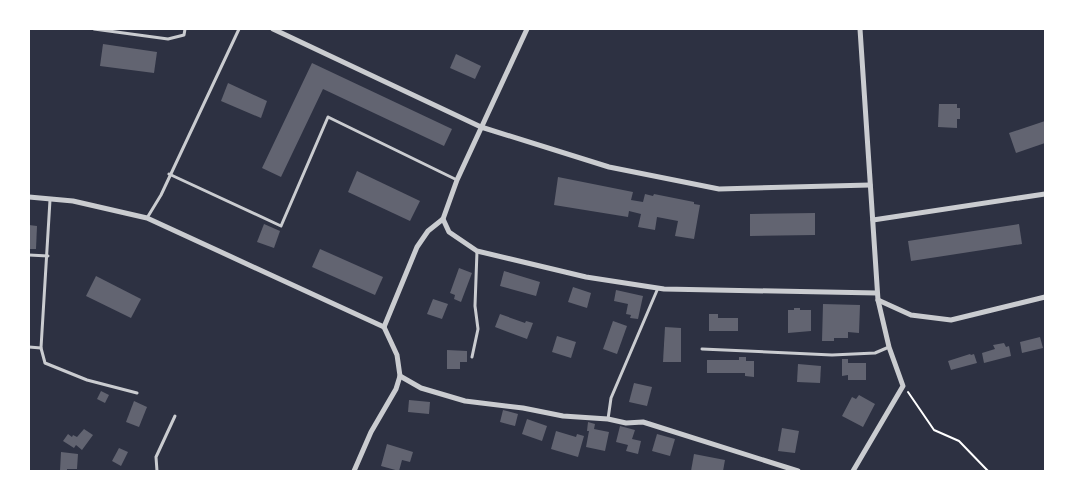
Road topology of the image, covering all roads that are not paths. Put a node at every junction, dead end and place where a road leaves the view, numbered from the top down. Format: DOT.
graph roads {
  1 [pos="94,29"];
  2 [pos="185,29"];
  3 [pos="239,29"];
  4 [pos="273,29"];
  5 [pos="527,29"];
  6 [pos="860,29"];
  7 [pos="480,127"];
  8 [pos="169,174"];
  9 [pos="457,180"];
  10 [pos="870,185"];
  11 [pos="1045,194"];
  12 [pos="29,196"];
  13 [pos="50,199"];
  14 [pos="147,218"];
  15 [pos="443,220"];
  16 [pos="874,220"];
  17 [pos="477,251"];
  18 [pos="29,255"];
  19 [pos="48,256"];
  20 [pos="658,288"];
  21 [pos="877,296"];
  22 [pos="1045,297"];
  23 [pos="384,327"];
  24 [pos="29,347"];
  25 [pos="889,347"];
  26 [pos="41,348"];
  27 [pos="702,350"];
  28 [pos="472,357"];
  29 [pos="400,376"];
  30 [pos="137,393"];
  31 [pos="175,416"];
  32 [pos="608,419"];
  33 [pos="157,471"];
  34 [pos="354,471"];
  35 [pos="798,471"];
  36 [pos="852,471"];
  1 -- 2 [label="lane"];
  3 -- 8 [label="lane"];
  4 -- 7 [label="street"];
  5 -- 7 [label="street"];
  6 -- 10 [label="street"];
  7 -- 9 [label="street"];
  7 -- 10 [label="street"];
  8 -- 9 [label="lane"];
  8 -- 14 [label="lane"];
  9 -- 15 [label="street"];
  10 -- 16 [label="street"];
  11 -- 16 [label="street"];
  12 -- 13 [label="street"];
  13 -- 14 [label="street"];
  13 -- 19 [label="lane"];
  14 -- 23 [label="street"];
  15 -- 17 [label="street"];
  15 -- 23 [label="street"];
  16 -- 21 [label="street"];
  17 -- 20 [label="street"];
  17 -- 28 [label="lane"];
  18 -- 19 [label="lane"];
  19 -- 26 [label="lane"];
  20 -- 21 [label="street"];
  20 -- 32 [label="lane"];
  21 -- 22 [label="street"];
  21 -- 25 [label="street"];
  23 -- 29 [label="street"];
  24 -- 26 [label="lane"];
  25 -- 27 [label="lane"];
  25 -- 36 [label="street"];
  26 -- 30 [label="lane"];
  29 -- 32 [label="street"];
  29 -- 34 [label="street"];
  31 -- 33 [label="lane"];
  32 -- 35 [label="street"];
}
